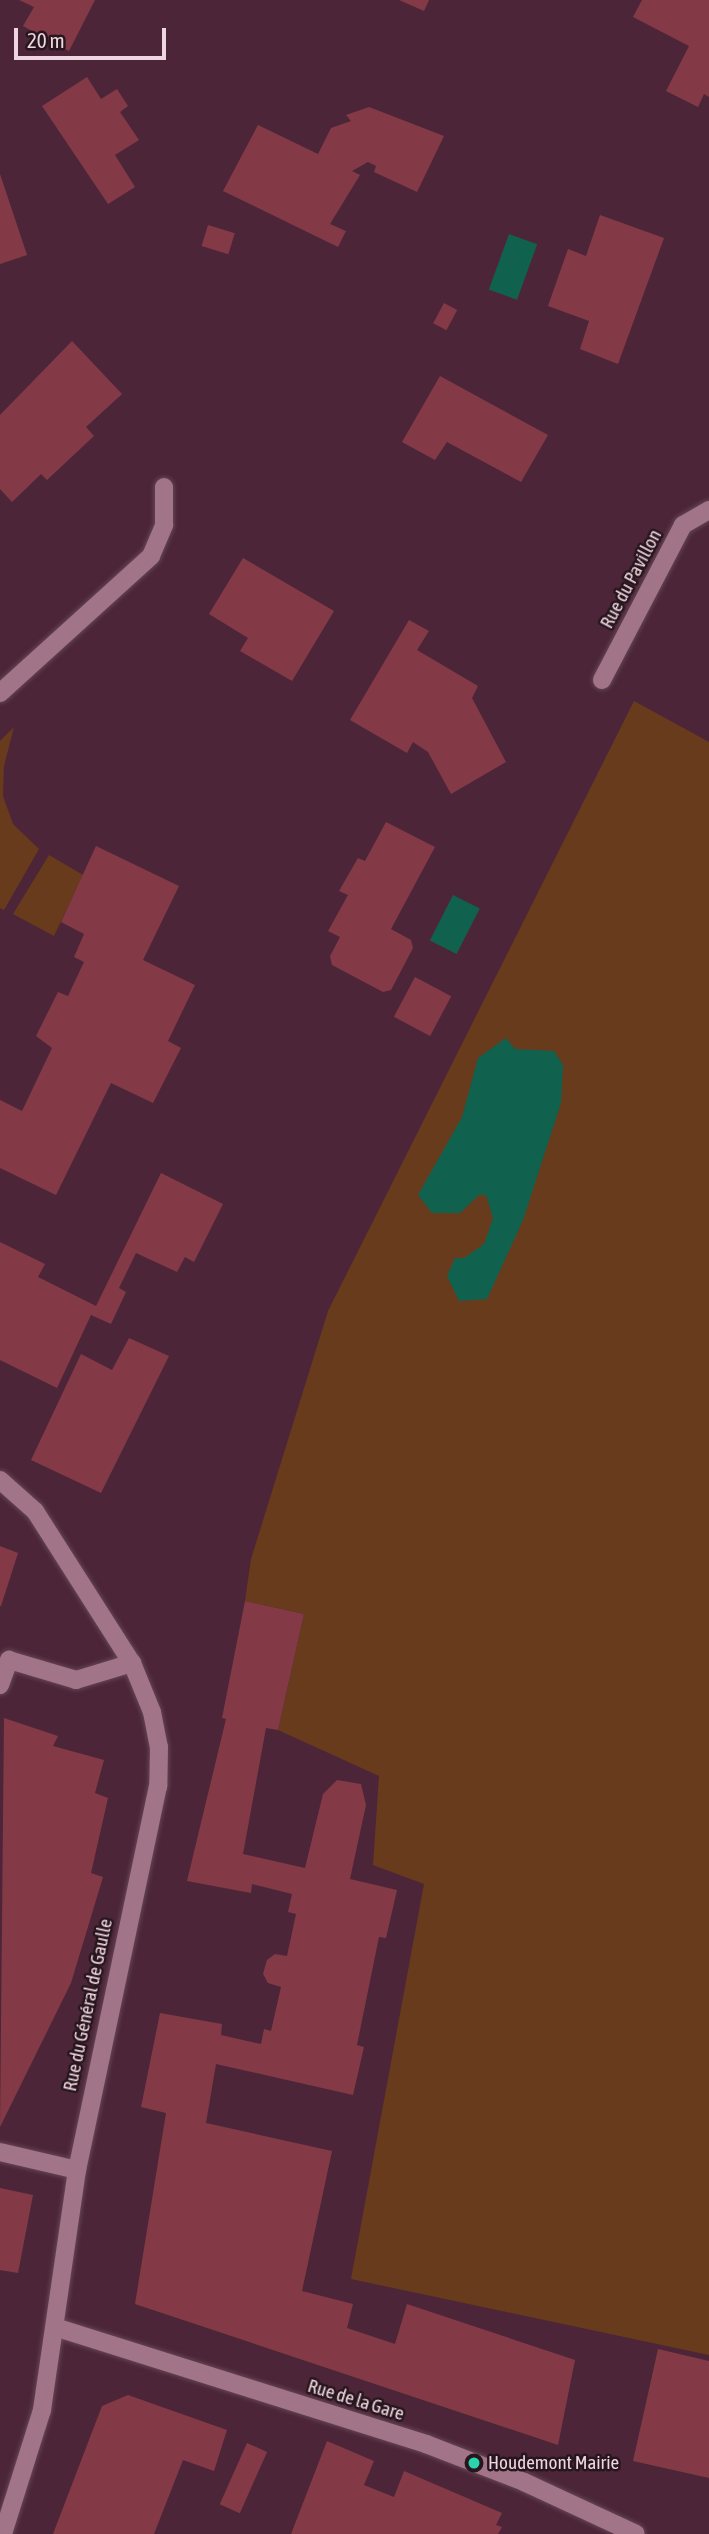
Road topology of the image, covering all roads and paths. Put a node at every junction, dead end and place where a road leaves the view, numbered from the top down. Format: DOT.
graph roads {
  1 [pos="164,487"];
  2 [pos="709,510"];
  3 [pos="602,680"];
  4 [pos="0,693"];
  5 [pos="0,1480"];
  6 [pos="132,1662"];
  7 [pos="0,1685"];
  8 [pos="0,2152"];
  9 [pos="77,2170"];
  10 [pos="55,2327"];
  11 [pos="2,2534"];
  12 [pos="636,2534"];
  1 -- 4 [label="street"];
  2 -- 3 [label="street, Rue du Pavillon"];
  5 -- 6 [label="street, Rue du Général de Gaulle"];
  6 -- 7 [label="street"];
  6 -- 9 [label="street, Rue du Général de Gaulle"];
  8 -- 9 [label="street"];
  9 -- 10 [label="street, Rue du Général de Gaulle"];
  10 -- 11 [label="street, Rue du Général de Gaulle"];
  10 -- 12 [label="street, Rue de la Gare"];
}
